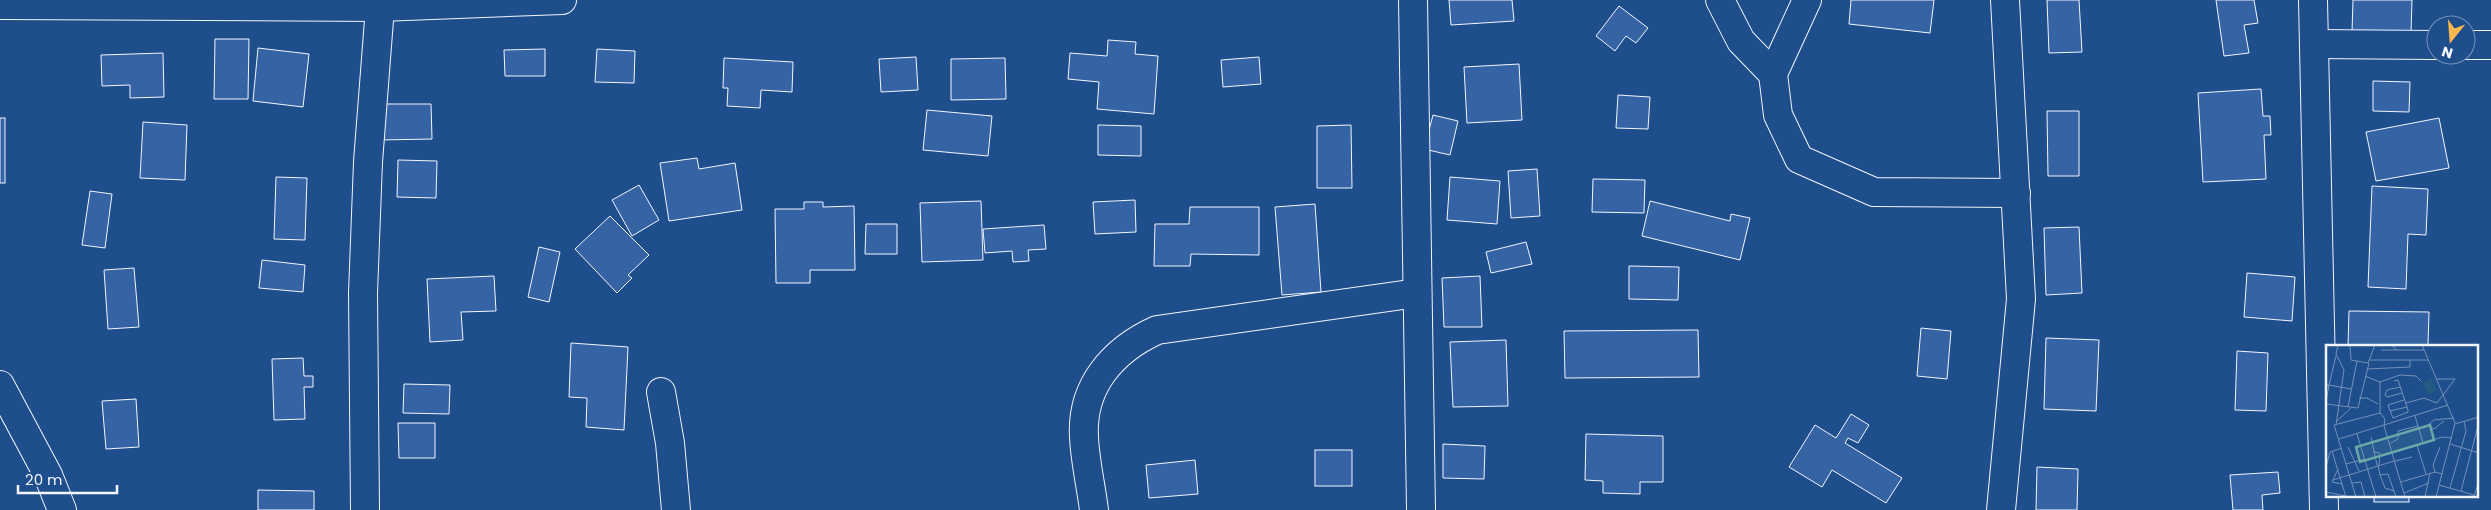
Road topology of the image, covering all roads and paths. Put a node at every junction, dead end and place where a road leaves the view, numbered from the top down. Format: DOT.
graph roads {
  1 [pos="562,0"];
  2 [pos="1412,0"];
  3 [pos="1720,0"];
  4 [pos="1807,0"];
  5 [pos="2005,0"];
  6 [pos="2314,0"];
  7 [pos="0,5"];
  8 [pos="380,7"];
  9 [pos="2314,44"];
  10 [pos="2426,45"];
  11 [pos="2476,45"];
  12 [pos="2491,45"];
  13 [pos="1773,74"];
  14 [pos="2016,193"];
  15 [pos="1417,293"];
  16 [pos="0,384"];
  17 [pos="661,392"];
  18 [pos="62,510"];
  19 [pos="365,510"];
  20 [pos="676,510"];
  21 [pos="1094,510"];
  22 [pos="1420,510"];
  23 [pos="2001,510"];
  24 [pos="2324,510"];
  1 -- 8 [label="street"];
  2 -- 15 [label="street"];
  3 -- 13 [label="street"];
  4 -- 13 [label="street"];
  5 -- 14 [label="street"];
  6 -- 9 [label="street"];
  7 -- 8 [label="street"];
  8 -- 19 [label="street"];
  9 -- 10 [label="street"];
  9 -- 24 [label="street"];
  11 -- 12 [label="street"];
  13 -- 14 [label="street"];
  14 -- 23 [label="street"];
  15 -- 21 [label="street"];
  15 -- 22 [label="street"];
  16 -- 18 [label="street"];
  17 -- 20 [label="street"];
}
